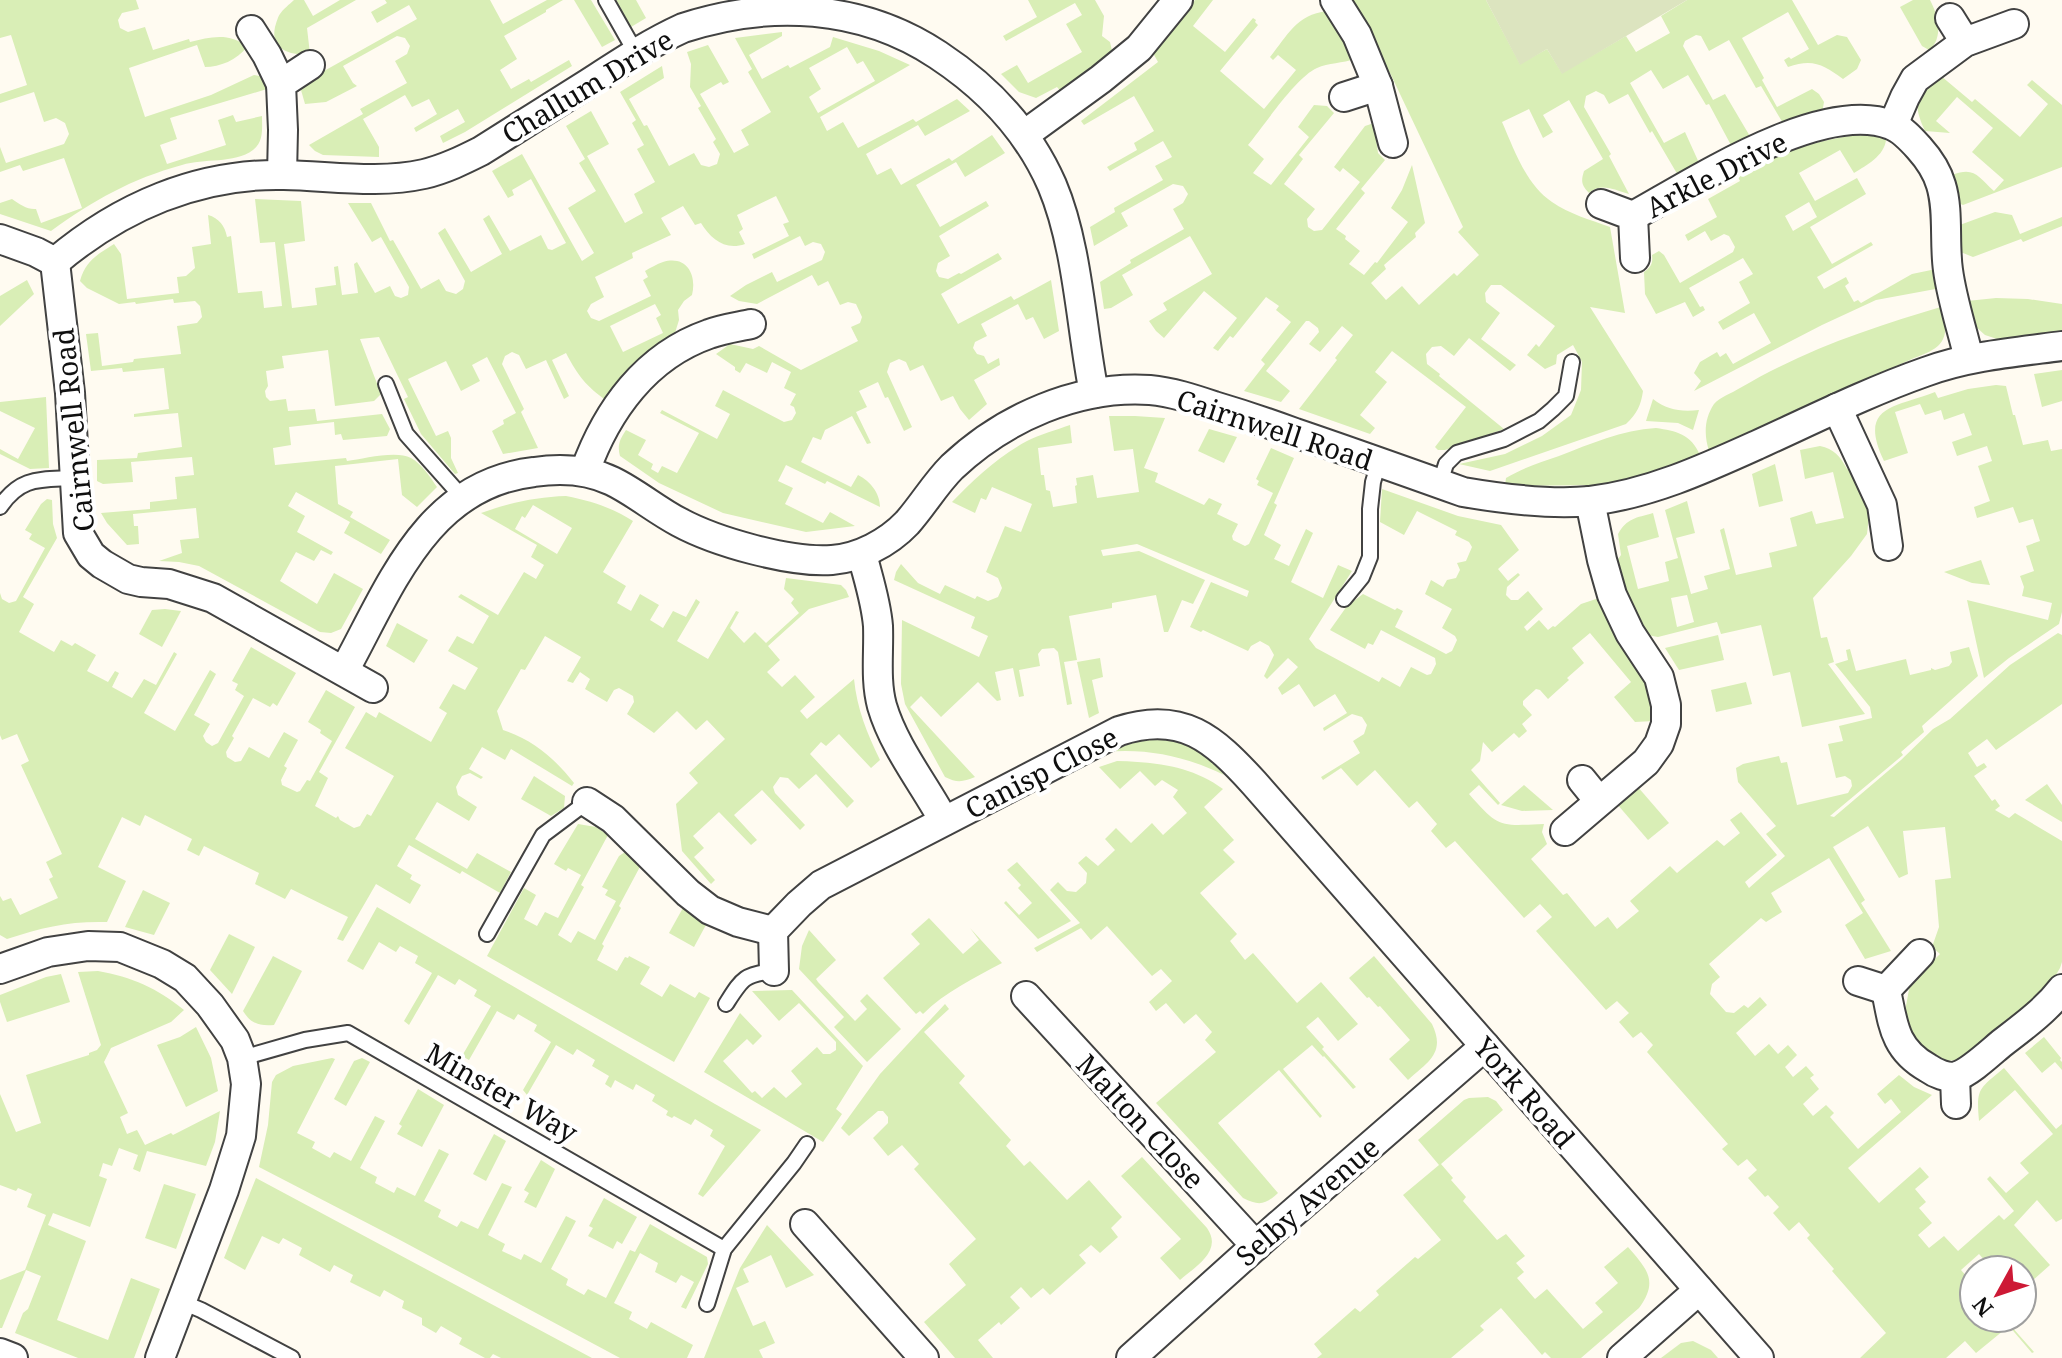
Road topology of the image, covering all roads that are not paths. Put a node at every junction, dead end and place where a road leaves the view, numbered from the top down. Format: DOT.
graph roads {
  1 [pos="606,0"];
  2 [pos="1178,0"];
  3 [pos="1335,0"];
  4 [pos="1950,18"];
  5 [pos="2014,24"];
  6 [pos="251,30"];
  7 [pos="1965,42"];
  8 [pos="636,53"];
  9 [pos="310,65"];
  10 [pos="281,84"];
  11 [pos="1378,86"];
  12 [pos="1344,97"];
  13 [pos="1893,125"];
  14 [pos="1024,135"];
  15 [pos="1393,143"];
  16 [pos="282,175"];
  17 [pos="1601,204"];
  18 [pos="1633,216"];
  19 [pos="0,239"];
  20 [pos="1635,258"];
  21 [pos="55,262"];
  22 [pos="751,324"];
  23 [pos="2062,346"];
  24 [pos="1969,359"];
  25 [pos="1572,362"];
  26 [pos="386,384"];
  27 [pos="1094,393"];
  28 [pos="1837,408"];
  29 [pos="1379,462"];
  30 [pos="585,471"];
  31 [pos="74,478"];
  32 [pos="1440,483"];
  33 [pos="462,497"];
  34 [pos="1590,501"];
  35 [pos="0,507"];
  36 [pos="1888,546"];
  37 [pos="862,554"];
  38 [pos="1344,599"];
  39 [pos="344,671"];
  40 [pos="373,688"];
  41 [pos="587,802"];
  42 [pos="944,821"];
  43 [pos="1291,825"];
  44 [pos="1565,831"];
  45 [pos="773,931"];
  46 [pos="487,934"];
  47 [pos="1920,954"];
  48 [pos="0,969"];
  49 [pos="774,971"];
  50 [pos="1858,981"];
  51 [pos="2062,989"];
  52 [pos="1886,990"];
  53 [pos="1026,996"];
  54 [pos="726,1004"];
  55 [pos="1485,1046"];
  56 [pos="242,1058"];
  57 [pos="807,1144"];
  58 [pos="805,1224"];
  59 [pos="1256,1246"];
  60 [pos="724,1249"];
  61 [pos="1699,1290"];
  62 [pos="182,1302"];
  63 [pos="707,1304"];
  64 [pos="0,1353"];
  65 [pos="13,1358"];
  66 [pos="160,1358"];
  67 [pos="292,1358"];
  68 [pos="924,1358"];
  69 [pos="1131,1358"];
  70 [pos="1622,1358"];
  71 [pos="1759,1358"];
  1 -- 8 [label="lane"];
  2 -- 14 [label="street"];
  3 -- 11 [label="street"];
  4 -- 7 [label="street"];
  5 -- 7 [label="street"];
  6 -- 10 [label="street"];
  7 -- 13 [label="street"];
  8 -- 14 [label="street, Challum Drive"];
  8 -- 16 [label="street, Challum Drive"];
  9 -- 10 [label="street"];
  10 -- 16 [label="street"];
  11 -- 12 [label="street"];
  11 -- 15 [label="street"];
  13 -- 18 [label="street, Arkle Drive"];
  13 -- 24 [label="street"];
  14 -- 27 [label="street, Challum Drive"];
  16 -- 21 [label="street, Challum Drive"];
  17 -- 18 [label="street, Arkle Drive"];
  18 -- 20 [label="street, Arkle Drive"];
  19 -- 21 [label="street"];
  21 -- 31 [label="street, Cairnwell Road"];
  22 -- 30 [label="street"];
  23 -- 24 [label="street, Cairnwell Road"];
  24 -- 28 [label="street, Cairnwell Road"];
  25 -- 32 [label="lane"];
  26 -- 33 [label="lane"];
  27 -- 29 [label="street, Cairnwell Road"];
  27 -- 37 [label="street, Cairnwell Road"];
  28 -- 34 [label="street, Cairnwell Road"];
  28 -- 36 [label="street"];
  29 -- 32 [label="street, Cairnwell Road"];
  29 -- 38 [label="lane"];
  30 -- 33 [label="street, Cairnwell Road"];
  30 -- 37 [label="street, Cairnwell Road"];
  31 -- 35 [label="lane"];
  31 -- 39 [label="street, Cairnwell Road"];
  32 -- 34 [label="street, Cairnwell Road"];
  33 -- 39 [label="street, Cairnwell Road"];
  34 -- 44 [label="street"];
  37 -- 42 [label="street, Canisp Close"];
  39 -- 40 [label="street, Cairnwell Road"];
  41 -- 45 [label="street"];
  41 -- 46 [label="lane"];
  42 -- 43 [label="street, Canisp Close"];
  42 -- 45 [label="street, Canisp Close"];
  43 -- 55 [label="street, York Road"];
  45 -- 49 [label="street"];
  47 -- 52 [label="street"];
  48 -- 56 [label="street"];
  49 -- 54 [label="lane"];
  50 -- 52 [label="street"];
  51 -- 52 [label="street"];
  53 -- 59 [label="street, Malton Close"];
  55 -- 59 [label="street, Selby Avenue"];
  55 -- 61 [label="street, York Road"];
  56 -- 60 [label="lane, Minster Way"];
  56 -- 62 [label="street"];
  57 -- 60 [label="lane"];
  58 -- 68 [label="street"];
  59 -- 69 [label="street, Selby Avenue"];
  60 -- 63 [label="lane"];
  61 -- 70 [label="street"];
  61 -- 71 [label="street, York Road"];
  62 -- 66 [label="street"];
  62 -- 67 [label="lane"];
  64 -- 65 [label="street"];
}
